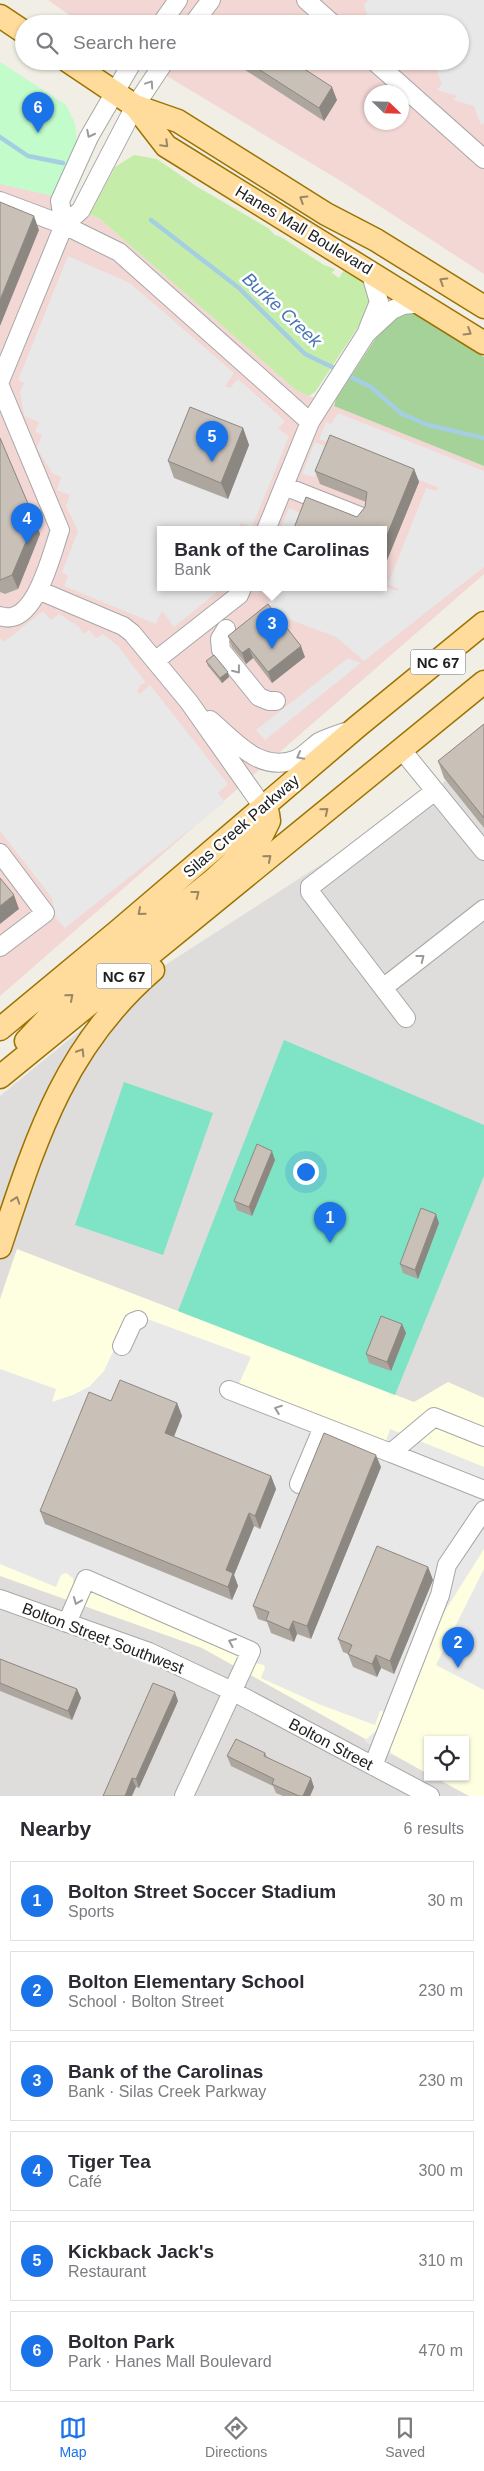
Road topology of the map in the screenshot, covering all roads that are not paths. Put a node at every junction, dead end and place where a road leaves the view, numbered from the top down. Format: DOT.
graph roads {
  1 [pos="211,0"];
  2 [pos="304,0"];
  3 [pos="178,1"];
  4 [pos="321,10"];
  5 [pos="168,15"];
  6 [pos="200,15"];
  7 [pos="0,16"];
  8 [pos="15,26"];
  9 [pos="82,70"];
  10 [pos="127,70"];
  11 [pos="159,70"];
  12 [pos="384,70"];
  13 [pos="113,91"];
  14 [pos="135,106"];
  15 [pos="484,159"];
  16 [pos="0,201"];
  17 [pos="64,225"];
  18 [pos="370,271"];
  19 [pos="422,304"];
  20 [pos="484,307"];
  21 [pos="366,334"];
  22 [pos="484,343"];
  23 [pos="0,381"];
  24 [pos="0,386"];
  25 [pos="310,422"];
  26 [pos="284,486"];
  27 [pos="360,516"];
  28 [pos="268,526"];
  29 [pos="38,590"];
  30 [pos="241,591"];
  31 [pos="0,616"];
  32 [pos="484,623"];
  33 [pos="226,629"];
  34 [pos="155,661"];
  35 [pos="484,682"];
  36 [pos="276,701"];
  37 [pos="189,702"];
  38 [pos="358,726"];
  39 [pos="400,750"];
  40 [pos="435,791"];
  41 [pos="263,806"];
  42 [pos="484,851"];
  43 [pos="0,853"];
  44 [pos="248,875"];
  45 [pos="484,909"];
  46 [pos="0,946"];
  47 [pos="383,988"];
  48 [pos="22,1010"];
  49 [pos="406,1018"];
  50 [pos="0,1020"];
  51 [pos="0,1029"];
  52 [pos="2,1075"];
  53 [pos="0,1247"];
  54 [pos="138,1320"];
  55 [pos="122,1346"];
  56 [pos="229,1390"];
  57 [pos="323,1426"];
  58 [pos="484,1437"];
  59 [pos="391,1453"];
  60 [pos="299,1484"];
  61 [pos="484,1490"];
  62 [pos="484,1510"];
  63 [pos="0,1599"];
  64 [pos="68,1623"];
  65 [pos="232,1691"];
  66 [pos="373,1766"];
  67 [pos="184,1796"];
  68 [pos="430,1796"];
  1 -- 6 [label="street"];
  2 -- 4 [label="street"];
  3 -- 5 [label="street"];
  7 -- 8 [label="main road"];
  9 -- 13 [label="main road, Hanes Mall Boulevard"];
  10 -- 13 [label="street"];
  14 -- 11 [label="street, one-way"];
  12 -- 15 [label="street"];
  13 -- 14 [label="main road, Hanes Mall Boulevard"];
  13 -- 17 [label="street, one-way"];
  14 -- 17 [label="street"];
  14 -- 18 [label="main road, Hanes Mall Boulevard, one-way"];
  20 -- 14 [label="main road, Hanes Mall Boulevard, one-way"];
  16 -- 17 [label="street"];
  17 -- 23 [label="street"];
  17 -- 25 [label="street"];
  18 -- 19 [label="main road, Hanes Mall Boulevard"];
  18 -- 21 [label="street"];
  19 -- 21 [label="street"];
  19 -- 22 [label="main road, Hanes Mall Boulevard, one-way"];
  21 -- 25 [label="street"];
  24 -- 29 [label="street"];
  25 -- 26 [label="street"];
  26 -- 27 [label="street"];
  26 -- 28 [label="street"];
  29 -- 31 [label="street"];
  29 -- 34 [label="street"];
  30 -- 34 [label="street"];
  32 -- 38 [label="main road, Silas Creek Parkway / NC 67"];
  33 -- 36 [label="street, one-way"];
  34 -- 37 [label="street"];
  35 -- 39 [label="main road, NC 67"];
  38 -- 37 [label="street, one-way"];
  37 -- 41 [label="street"];
  38 -- 41 [label="main road, Silas Creek Parkway / NC 67"];
  39 -- 40 [label="street"];
  44 -- 39 [label="main road, NC 67, one-way"];
  40 -- 42 [label="street"];
  40 -- 47 [label="street"];
  41 -- 48 [label="main road, Silas Creek Parkway / NC 67, one-way"];
  52 -- 41 [label="main road, one-way"];
  43 -- 46 [label="street"];
  44 -- 52 [label="main road, NC 67"];
  53 -- 44 [label="main road, one-way"];
  47 -- 45 [label="street, one-way"];
  47 -- 49 [label="street"];
  48 -- 50 [label="main road"];
  48 -- 51 [label="main road, Silas Creek Parkway / NC 67"];
  54 -- 55 [label="street"];
  57 -- 56 [label="street, one-way"];
  57 -- 59 [label="street"];
  57 -- 60 [label="street"];
  58 -- 59 [label="street"];
  59 -- 61 [label="street"];
  62 -- 66 [label="street"];
  63 -- 64 [label="street, Bolton Street Southwest"];
  64 -- 65 [label="street, Bolton Street Southwest"];
  65 -- 64 [label="street, one-way"];
  65 -- 66 [label="street, Bolton Street"];
  65 -- 67 [label="street"];
  66 -- 68 [label="street, Bolton Street"];
}
